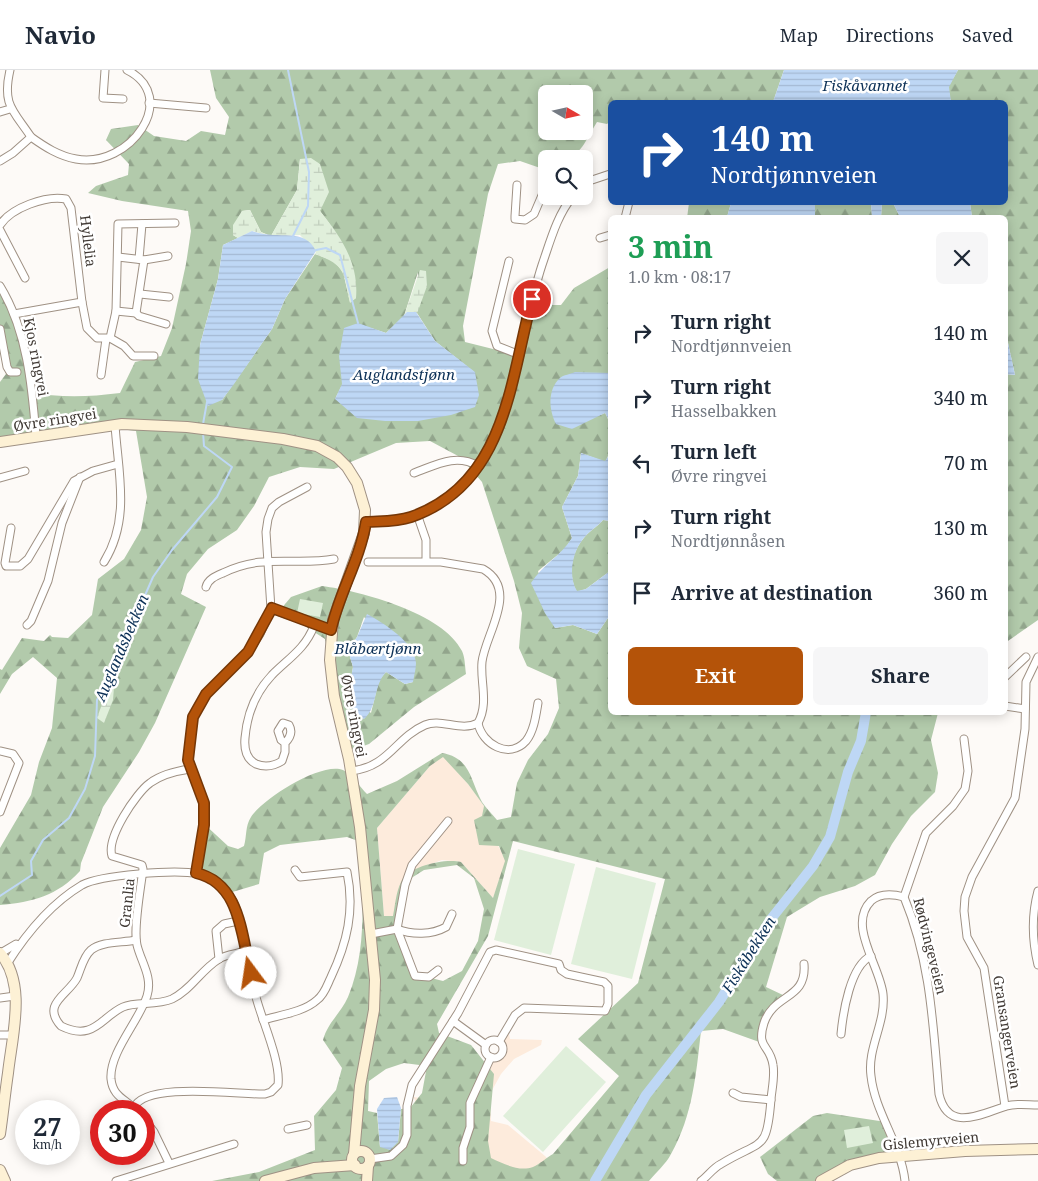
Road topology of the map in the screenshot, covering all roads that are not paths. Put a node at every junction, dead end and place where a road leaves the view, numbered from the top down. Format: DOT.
graph roads {
  1 [pos="10,70"];
  2 [pos="104,70"];
  3 [pos="127,70"];
  4 [pos="123,99"];
  5 [pos="149,104"];
  6 [pos="206,108"];
  7 [pos="10,109"];
  8 [pos="0,112"];
  9 [pos="31,137"];
  10 [pos="0,160"];
  11 [pos="608,175"];
  12 [pos="593,181"];
  13 [pos="517,185"];
  14 [pos="538,205"];
  15 [pos="567,205"];
  16 [pos="175,223"];
  17 [pos="142,224"];
  18 [pos="0,225"];
  19 [pos="0,230"];
  20 [pos="608,236"];
  21 [pos="600,238"];
  22 [pos="168,256"];
  23 [pos="118,257"];
  24 [pos="141,260"];
  25 [pos="509,261"];
  26 [pos="25,278"];
  27 [pos="0,286"];
  28 [pos="140,294"];
  29 [pos="169,297"];
  30 [pos="82,302"];
  31 [pos="116,311"];
  32 [pos="136,313"];
  33 [pos="14,314"];
  34 [pos="166,324"];
  35 [pos="0,329"];
  36 [pos="108,339"];
  37 [pos="520,355"];
  38 [pos="154,356"];
  39 [pos="17,372"];
  40 [pos="101,375"];
  41 [pos="115,425"];
  42 [pos="36,436"];
  43 [pos="0,442"];
  44 [pos="118,464"];
  45 [pos="478,466"];
  46 [pos="25,470"];
  47 [pos="414,473"];
  48 [pos="80,477"];
  49 [pos="0,478"];
  50 [pos="307,487"];
  51 [pos="417,514"];
  52 [pos="366,522"];
  53 [pos="11,528"];
  54 [pos="1,537"];
  55 [pos="7,543"];
  56 [pos="334,559"];
  57 [pos="269,560"];
  58 [pos="104,562"];
  59 [pos="368,562"];
  60 [pos="426,562"];
  61 [pos="206,587"];
  62 [pos="272,608"];
  63 [pos="27,625"];
  64 [pos="314,626"];
  65 [pos="331,630"];
  66 [pos="1026,657"];
  67 [pos="1038,657"];
  68 [pos="1008,673"];
  69 [pos="538,703"];
  70 [pos="1008,706"];
  71 [pos="1025,709"];
  72 [pos="478,723"];
  73 [pos="964,739"];
  74 [pos="285,743"];
  75 [pos="0,751"];
  76 [pos="190,769"];
  77 [pos="351,771"];
  78 [pos="0,812"];
  79 [pos="448,820"];
  80 [pos="295,870"];
  81 [pos="196,873"];
  82 [pos="142,875"];
  83 [pos="1038,892"];
  84 [pos="904,897"];
  85 [pos="452,914"];
  86 [pos="238,920"];
  87 [pos="397,929"];
  88 [pos="371,934"];
  89 [pos="136,940"];
  90 [pos="19,945"];
  91 [pos="245,951"];
  92 [pos="0,953"];
  93 [pos="871,956"];
  94 [pos="219,959"];
  95 [pos="7,964"];
  96 [pos="804,964"];
  97 [pos="1038,965"];
  98 [pos="438,970"];
  99 [pos="15,996"];
  100 [pos="0,998"];
  101 [pos="143,1005"];
  102 [pos="263,1020"];
  103 [pos="453,1021"];
  104 [pos="842,1034"];
  105 [pos="0,1035"];
  106 [pos="12,1035"];
  107 [pos="499,1042"];
  108 [pos="486,1045"];
  109 [pos="492,1057"];
  110 [pos="733,1093"];
  111 [pos="122,1100"];
  112 [pos="142,1100"];
  113 [pos="771,1100"];
  114 [pos="1038,1105"];
  115 [pos="1005,1106"];
  116 [pos="307,1125"];
  117 [pos="288,1129"];
  118 [pos="0,1134"];
  119 [pos="155,1134"];
  120 [pos="234,1144"];
  121 [pos="1038,1149"];
  122 [pos="900,1156"];
  123 [pos="361,1160"];
  124 [pos="463,1161"];
  125 [pos="169,1163"];
  126 [pos="0,1170"];
  127 [pos="710,1178"];
  128 [pos="828,1179"];
  129 [pos="4,1181"];
  130 [pos="116,1181"];
  131 [pos="265,1181"];
  132 [pos="361,1181"];
  133 [pos="367,1181"];
  134 [pos="701,1181"];
  135 [pos="905,1181"];
  1 -- 7 [label="street"];
  2 -- 4 [label="street"];
  3 -- 5 [label="street"];
  5 -- 6 [label="street"];
  5 -- 9 [label="street"];
  7 -- 8 [label="street"];
  7 -- 9 [label="street"];
  9 -- 10 [label="street"];
  11 -- 12 [label="street"];
  13 -- 14 [label="street"];
  15 -- 37 [label="street"];
  16 -- 17 [label="street, Hyllelia"];
  17 -- 23 [label="street, Hyllelia"];
  17 -- 24 [label="street"];
  18 -- 30 [label="street, Hyllelia"];
  19 -- 26 [label="street"];
  20 -- 21 [label="street"];
  22 -- 24 [label="street, Hyllelia"];
  23 -- 24 [label="street, Hyllelia"];
  23 -- 31 [label="street, Hyllelia"];
  24 -- 28 [label="street"];
  25 -- 37 [label="street"];
  27 -- 33 [label="street, Kjos ringvei"];
  28 -- 29 [label="street"];
  28 -- 32 [label="street"];
  30 -- 33 [label="street"];
  30 -- 36 [label="street, Hyllelia"];
  31 -- 32 [label="street"];
  31 -- 36 [label="street, Hyllelia"];
  32 -- 34 [label="street"];
  33 -- 42 [label="street, Kjos ringvei"];
  35 -- 39 [label="street, Kjos ringvei"];
  36 -- 38 [label="street, Hyllelia"];
  36 -- 40 [label="street"];
  37 -- 45 [label="street"];
  41 -- 42 [label="street, Øvre ringvei"];
  41 -- 44 [label="street, Øvre ringvei"];
  41 -- 52 [label="street, Øvre ringvei"];
  42 -- 43 [label="street, Øvre ringvei"];
  44 -- 48 [label="street"];
  44 -- 58 [label="street, Øvre ringvei"];
  45 -- 47 [label="street"];
  45 -- 51 [label="street"];
  46 -- 49 [label="street"];
  48 -- 55 [label="street"];
  48 -- 63 [label="street"];
  50 -- 57 [label="street"];
  51 -- 52 [label="street"];
  51 -- 60 [label="street"];
  52 -- 65 [label="street, Øvre ringvei"];
  53 -- 55 [label="street"];
  54 -- 55 [label="street"];
  56 -- 57 [label="street"];
  57 -- 61 [label="street"];
  57 -- 62 [label="street"];
  59 -- 60 [label="street"];
  60 -- 72 [label="street"];
  62 -- 64 [label="street"];
  62 -- 76 [label="street"];
  64 -- 65 [label="street"];
  64 -- 74 [label="street"];
  65 -- 77 [label="street, Øvre ringvei"];
  66 -- 68 [label="street"];
  67 -- 71 [label="street, Gransangerveien"];
  69 -- 72 [label="street"];
  70 -- 71 [label="street"];
  71 -- 115 [label="street, Gransangerveien"];
  72 -- 77 [label="street"];
  73 -- 84 [label="street, Rødvingeveien"];
  75 -- 78 [label="street"];
  76 -- 81 [label="street"];
  76 -- 82 [label="street, Granlia"];
  77 -- 88 [label="street, Øvre ringvei"];
  79 -- 87 [label="street"];
  80 -- 102 [label="street"];
  81 -- 82 [label="street"];
  81 -- 86 [label="street"];
  82 -- 89 [label="street, Granlia"];
  82 -- 90 [label="street"];
  83 -- 97 [label="street"];
  84 -- 93 [label="street"];
  84 -- 115 [label="street, Rødvingeveien"];
  85 -- 87 [label="street"];
  86 -- 91 [label="street"];
  86 -- 94 [label="street"];
  87 -- 88 [label="street"];
  87 -- 98 [label="street"];
  88 -- 123 [label="street, Øvre ringvei"];
  89 -- 101 [label="street, Granlia"];
  89 -- 101 [label="street"];
  90 -- 92 [label="street"];
  90 -- 95 [label="street"];
  91 -- 94 [label="street"];
  91 -- 102 [label="street"];
  92 -- 95 [label="street"];
  93 -- 104 [label="street"];
  93 -- 122 [label="street"];
  94 -- 101 [label="street"];
  95 -- 99 [label="street"];
  96 -- 113 [label="street"];
  99 -- 100 [label="street"];
  99 -- 106 [label="street"];
  101 -- 111 [label="street, Granlia"];
  102 -- 112 [label="street"];
  103 -- 107 [label="street"];
  103 -- 108 [label="street"];
  103 -- 123 [label="street"];
  105 -- 106 [label="street"];
  106 -- 118 [label="street"];
  107 -- 108 [label="street"];
  107 -- 109 [label="street"];
  108 -- 109 [label="street"];
  109 -- 124 [label="street"];
  110 -- 113 [label="street"];
  113 -- 127 [label="street"];
  114 -- 115 [label="street, Rødvingeveien"];
  116 -- 117 [label="street"];
  119 -- 125 [label="street"];
  120 -- 125 [label="street"];
  121 -- 122 [label="street, Gislemyrveien"];
  122 -- 128 [label="street, Gislemyrveien"];
  122 -- 135 [label="street"];
  123 -- 131 [label="street"];
  123 -- 132 [label="street"];
  123 -- 133 [label="street"];
  125 -- 130 [label="street"];
  126 -- 129 [label="street"];
  127 -- 134 [label="street"];
}
